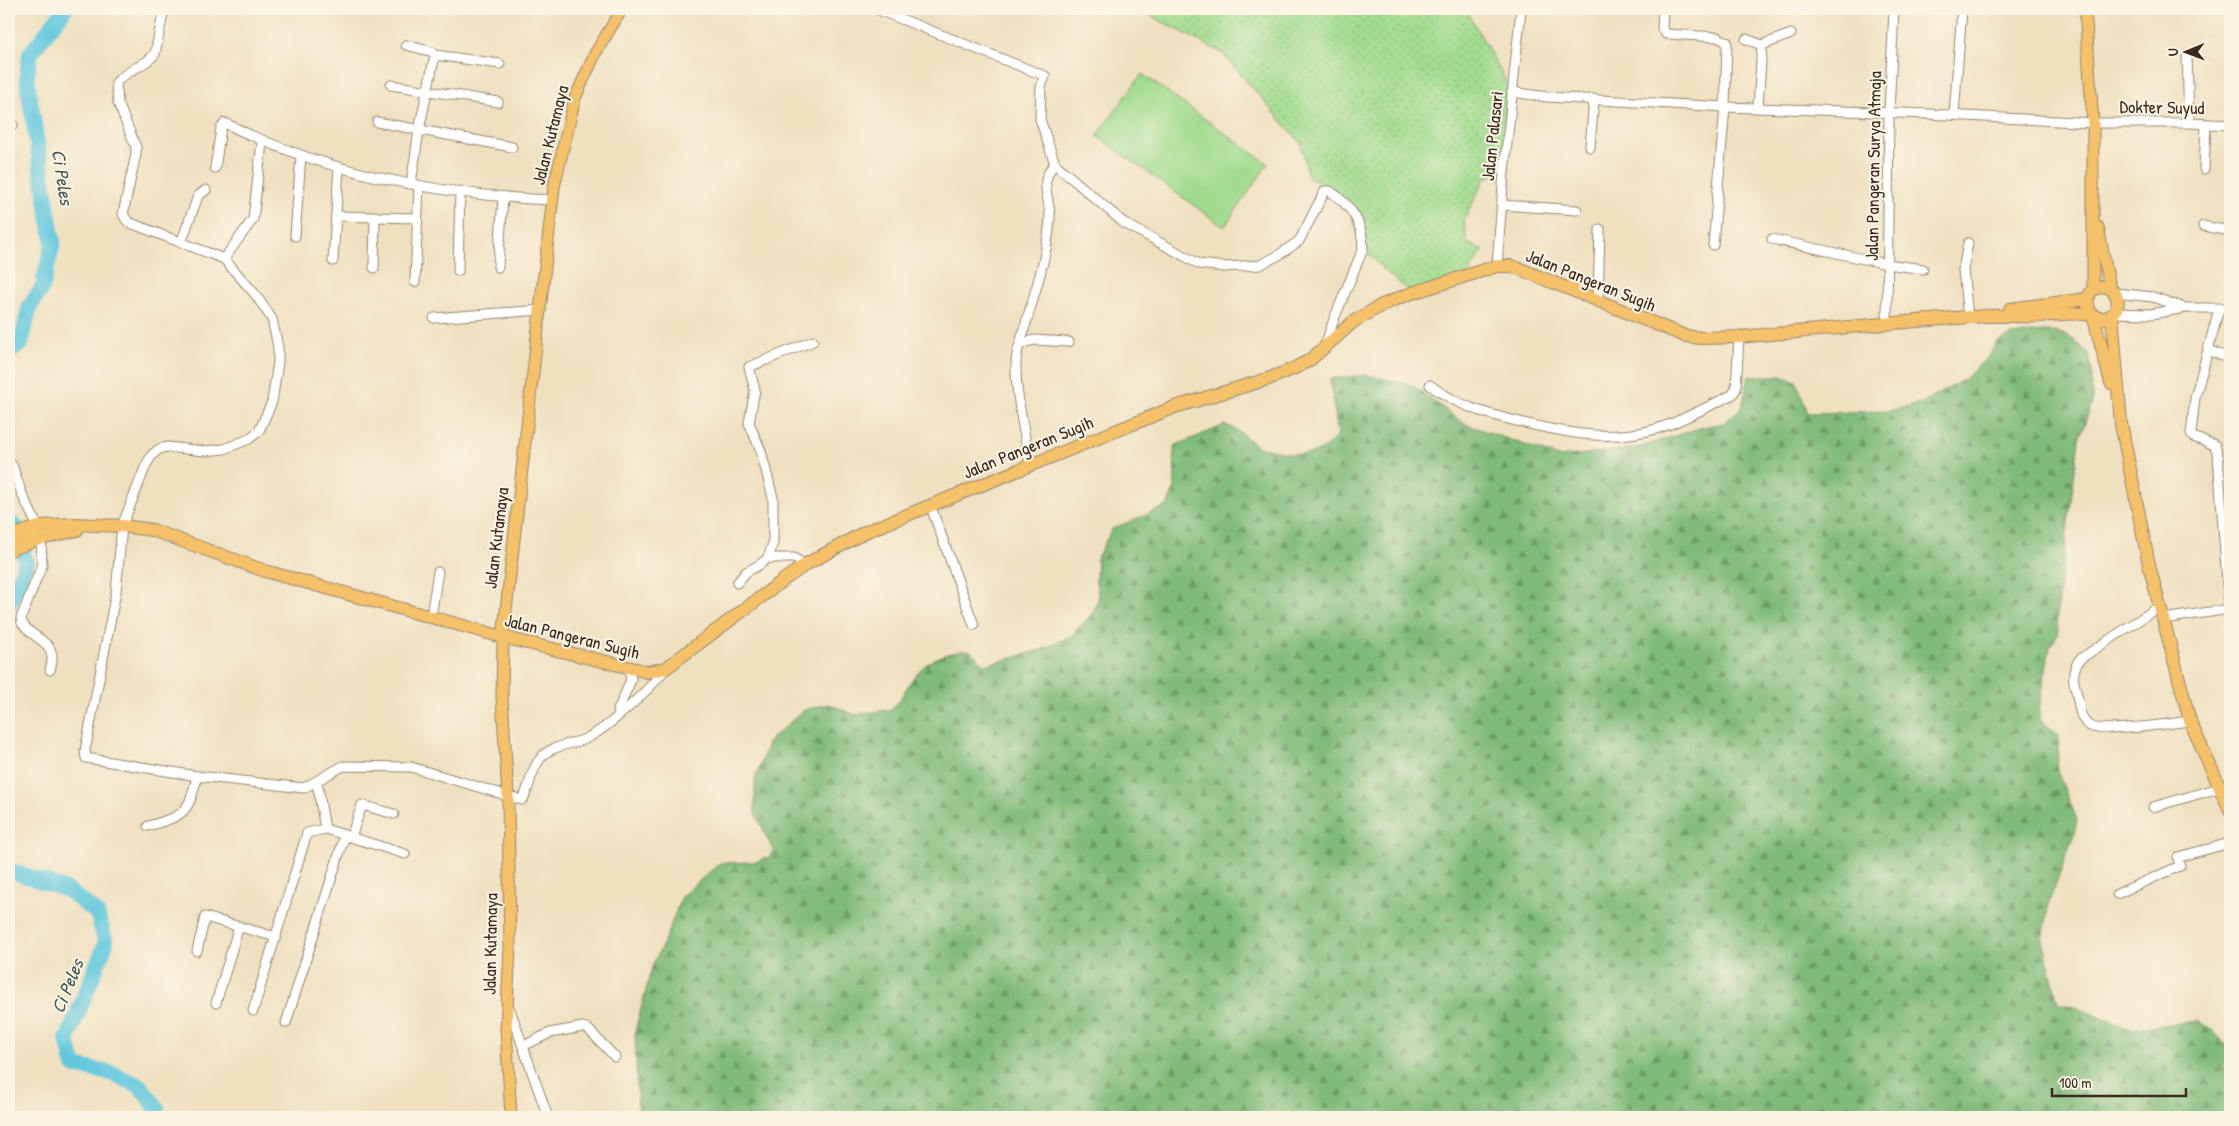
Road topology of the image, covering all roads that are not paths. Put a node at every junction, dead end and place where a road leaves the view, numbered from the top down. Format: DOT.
graph roads {
  1 [pos="164,9"];
  2 [pos="622,9"];
  3 [pos="876,9"];
  4 [pos="1521,9"];
  5 [pos="1663,9"];
  6 [pos="1894,9"];
  7 [pos="1962,9"];
  8 [pos="2085,9"];
  9 [pos="1791,34"];
  10 [pos="1746,38"];
  11 [pos="406,45"];
  12 [pos="1762,45"];
  13 [pos="435,55"];
  14 [pos="2186,55"];
  15 [pos="500,64"];
  16 [pos="391,86"];
  17 [pos="428,92"];
  18 [pos="1512,92"];
  19 [pos="1594,99"];
  20 [pos="498,102"];
  21 [pos="1725,107"];
  22 [pos="1758,108"];
  23 [pos="1889,112"];
  24 [pos="1954,115"];
  25 [pos="377,122"];
  26 [pos="2093,123"];
  27 [pos="2189,123"];
  28 [pos="2206,124"];
  29 [pos="2230,126"];
  30 [pos="419,130"];
  31 [pos="262,142"];
  32 [pos="512,147"];
  33 [pos="1590,147"];
  34 [pos="301,156"];
  35 [pos="1055,164"];
  36 [pos="339,167"];
  37 [pos="215,168"];
  38 [pos="2204,169"];
  39 [pos="415,184"];
  40 [pos="206,190"];
  41 [pos="460,191"];
  42 [pos="502,198"];
  43 [pos="2093,198"];
  44 [pos="552,200"];
  45 [pos="1501,205"];
  46 [pos="1577,210"];
  47 [pos="336,216"];
  48 [pos="375,216"];
  49 [pos="417,218"];
  50 [pos="2203,226"];
  51 [pos="1600,229"];
  52 [pos="2230,231"];
  53 [pos="295,236"];
  54 [pos="1772,239"];
  55 [pos="181,243"];
  56 [pos="1968,243"];
  57 [pos="1713,245"];
  58 [pos="224,259"];
  59 [pos="333,261"];
  60 [pos="1887,264"];
  61 [pos="1497,266"];
  62 [pos="498,267"];
  63 [pos="374,268"];
  64 [pos="1923,269"];
  65 [pos="458,271"];
  66 [pos="415,282"];
  67 [pos="2112,290"];
  68 [pos="2090,294"];
  69 [pos="1598,302"];
  70 [pos="2185,308"];
  71 [pos="2230,308"];
  72 [pos="2219,309"];
  73 [pos="541,310"];
  74 [pos="2091,314"];
  75 [pos="2113,314"];
  76 [pos="1989,315"];
  77 [pos="1968,317"];
  78 [pos="434,318"];
  79 [pos="1887,324"];
  80 [pos="1739,337"];
  81 [pos="813,341"];
  82 [pos="1069,342"];
  83 [pos="1020,344"];
  84 [pos="1324,349"];
  85 [pos="2208,350"];
  86 [pos="2230,359"];
  87 [pos="1430,385"];
  88 [pos="2119,407"];
  89 [pos="12,465"];
  90 [pos="1030,465"];
  91 [pos="931,506"];
  92 [pos="122,526"];
  93 [pos="37,534"];
  94 [pos="9,537"];
  95 [pos="9,550"];
  96 [pos="768,558"];
  97 [pos="805,565"];
  98 [pos="438,572"];
  99 [pos="737,582"];
  100 [pos="2160,606"];
  101 [pos="2229,609"];
  102 [pos="431,616"];
  103 [pos="2163,619"];
  104 [pos="974,625"];
  105 [pos="503,637"];
  106 [pos="629,668"];
  107 [pos="666,668"];
  108 [pos="50,670"];
  109 [pos="615,717"];
  110 [pos="2190,721"];
  111 [pos="197,776"];
  112 [pos="317,782"];
  113 [pos="2219,788"];
  114 [pos="508,796"];
  115 [pos="2229,803"];
  116 [pos="2153,807"];
  117 [pos="394,814"];
  118 [pos="148,826"];
  119 [pos="325,828"];
  120 [pos="348,836"];
  121 [pos="2230,843"];
  122 [pos="405,854"];
  123 [pos="2117,894"];
  124 [pos="239,926"];
  125 [pos="276,937"];
  126 [pos="197,951"];
  127 [pos="507,1002"];
  128 [pos="216,1003"];
  129 [pos="253,1011"];
  130 [pos="286,1023"];
  131 [pos="523,1046"];
  132 [pos="615,1057"];
  133 [pos="511,1117"];
  134 [pos="548,1117"];
  1 -- 55 [label="street"];
  2 -- 44 [label="main road, Jalan Kutamaya"];
  3 -- 35 [label="street"];
  4 -- 18 [label="street, Jalan Palasari"];
  5 -- 21 [label="street"];
  6 -- 23 [label="street, Jalan Pangeran Surya Atmaja"];
  7 -- 24 [label="street"];
  8 -- 26 [label="main road"];
  9 -- 12 [label="street"];
  10 -- 12 [label="street"];
  11 -- 13 [label="street"];
  12 -- 22 [label="street"];
  13 -- 15 [label="street"];
  13 -- 17 [label="street"];
  14 -- 27 [label="street"];
  16 -- 17 [label="street"];
  17 -- 20 [label="street"];
  17 -- 30 [label="street"];
  18 -- 19 [label="street, Dokter Suyud"];
  18 -- 45 [label="street, Jalan Palasari"];
  19 -- 21 [label="street, Dokter Suyud"];
  19 -- 33 [label="street"];
  21 -- 22 [label="street, Dokter Suyud"];
  21 -- 57 [label="street"];
  22 -- 23 [label="street, Dokter Suyud"];
  23 -- 24 [label="street, Dokter Suyud"];
  23 -- 60 [label="street, Jalan Pangeran Surya Atmaja"];
  24 -- 26 [label="street, Dokter Suyud"];
  25 -- 30 [label="street"];
  26 -- 27 [label="street, Dokter Suyud"];
  26 -- 43 [label="main road"];
  27 -- 28 [label="street, Dokter Suyud"];
  28 -- 29 [label="street, Dokter Suyud"];
  28 -- 38 [label="street"];
  30 -- 32 [label="street"];
  30 -- 39 [label="street"];
  31 -- 34 [label="street"];
  31 -- 37 [label="street"];
  31 -- 58 [label="street"];
  34 -- 36 [label="street"];
  34 -- 53 [label="street"];
  35 -- 83 [label="street"];
  35 -- 84 [label="street"];
  36 -- 39 [label="street"];
  36 -- 47 [label="street"];
  39 -- 41 [label="street"];
  39 -- 49 [label="street"];
  40 -- 55 [label="street"];
  41 -- 42 [label="street"];
  41 -- 65 [label="street"];
  42 -- 44 [label="street"];
  42 -- 62 [label="street"];
  43 -- 67 [label="main road"];
  43 -- 68 [label="main road"];
  44 -- 73 [label="main road, Jalan Kutamaya"];
  45 -- 46 [label="street"];
  45 -- 61 [label="street, Jalan Palasari"];
  47 -- 48 [label="street"];
  47 -- 59 [label="street"];
  48 -- 49 [label="street"];
  48 -- 63 [label="street"];
  49 -- 66 [label="street"];
  50 -- 52 [label="street"];
  51 -- 69 [label="street"];
  54 -- 60 [label="street"];
  55 -- 58 [label="street"];
  56 -- 77 [label="street"];
  58 -- 92 [label="street"];
  60 -- 64 [label="street"];
  60 -- 79 [label="street, Jalan Pangeran Surya Atmaja"];
  61 -- 69 [label="highway, Jalan Pangeran Sugih"];
  61 -- 84 [label="highway, Jalan Pangeran Sugih"];
  67 -- 68 [label="highway"];
  67 -- 70 [label="street"];
  67 -- 75 [label="highway"];
  68 -- 74 [label="highway"];
  68 -- 76 [label="highway"];
  69 -- 80 [label="highway, Jalan Pangeran Sugih"];
  70 -- 72 [label="street"];
  70 -- 75 [label="street"];
  71 -- 72 [label="street"];
  72 -- 85 [label="street"];
  73 -- 78 [label="street"];
  73 -- 105 [label="main road, Jalan Kutamaya"];
  74 -- 75 [label="highway"];
  74 -- 76 [label="highway"];
  74 -- 88 [label="highway"];
  75 -- 88 [label="highway"];
  76 -- 77 [label="highway, Jalan Pangeran Sugih"];
  77 -- 79 [label="highway, Jalan Pangeran Sugih"];
  79 -- 80 [label="highway, Jalan Pangeran Sugih"];
  80 -- 87 [label="street"];
  81 -- 96 [label="street"];
  82 -- 83 [label="street"];
  83 -- 90 [label="street"];
  84 -- 90 [label="highway, Jalan Pangeran Sugih"];
  85 -- 86 [label="street"];
  85 -- 101 [label="street"];
  88 -- 100 [label="highway"];
  89 -- 93 [label="street"];
  90 -- 91 [label="highway, Jalan Pangeran Sugih"];
  91 -- 97 [label="highway, Jalan Pangeran Sugih"];
  91 -- 104 [label="street"];
  92 -- 93 [label="highway, Jalan Pangeran Sugih"];
  92 -- 102 [label="highway, Jalan Pangeran Sugih"];
  92 -- 111 [label="street"];
  93 -- 94 [label="highway"];
  93 -- 95 [label="highway"];
  93 -- 108 [label="street"];
  96 -- 97 [label="street"];
  96 -- 99 [label="street"];
  97 -- 107 [label="highway, Jalan Pangeran Sugih"];
  98 -- 102 [label="street"];
  100 -- 103 [label="highway"];
  100 -- 110 [label="street"];
  101 -- 103 [label="street"];
  102 -- 105 [label="highway, Jalan Pangeran Sugih"];
  103 -- 110 [label="highway"];
  105 -- 106 [label="highway, Jalan Pangeran Sugih"];
  105 -- 114 [label="main road, Jalan Kutamaya"];
  106 -- 107 [label="highway, Jalan Pangeran Sugih"];
  106 -- 109 [label="street"];
  107 -- 109 [label="street"];
  109 -- 114 [label="street"];
  110 -- 113 [label="highway"];
  111 -- 112 [label="street"];
  111 -- 118 [label="street"];
  112 -- 114 [label="street"];
  112 -- 119 [label="street"];
  113 -- 115 [label="highway"];
  113 -- 116 [label="street"];
  114 -- 127 [label="main road, Jalan Kutamaya"];
  117 -- 120 [label="street"];
  119 -- 120 [label="street"];
  119 -- 125 [label="street"];
  120 -- 122 [label="street"];
  120 -- 130 [label="street"];
  121 -- 123 [label="street"];
  124 -- 125 [label="street"];
  124 -- 126 [label="street"];
  124 -- 128 [label="street"];
  125 -- 129 [label="street"];
  127 -- 131 [label="street"];
  127 -- 133 [label="main road, Jalan Kutamaya"];
  131 -- 132 [label="street"];
  131 -- 134 [label="street"];
}
